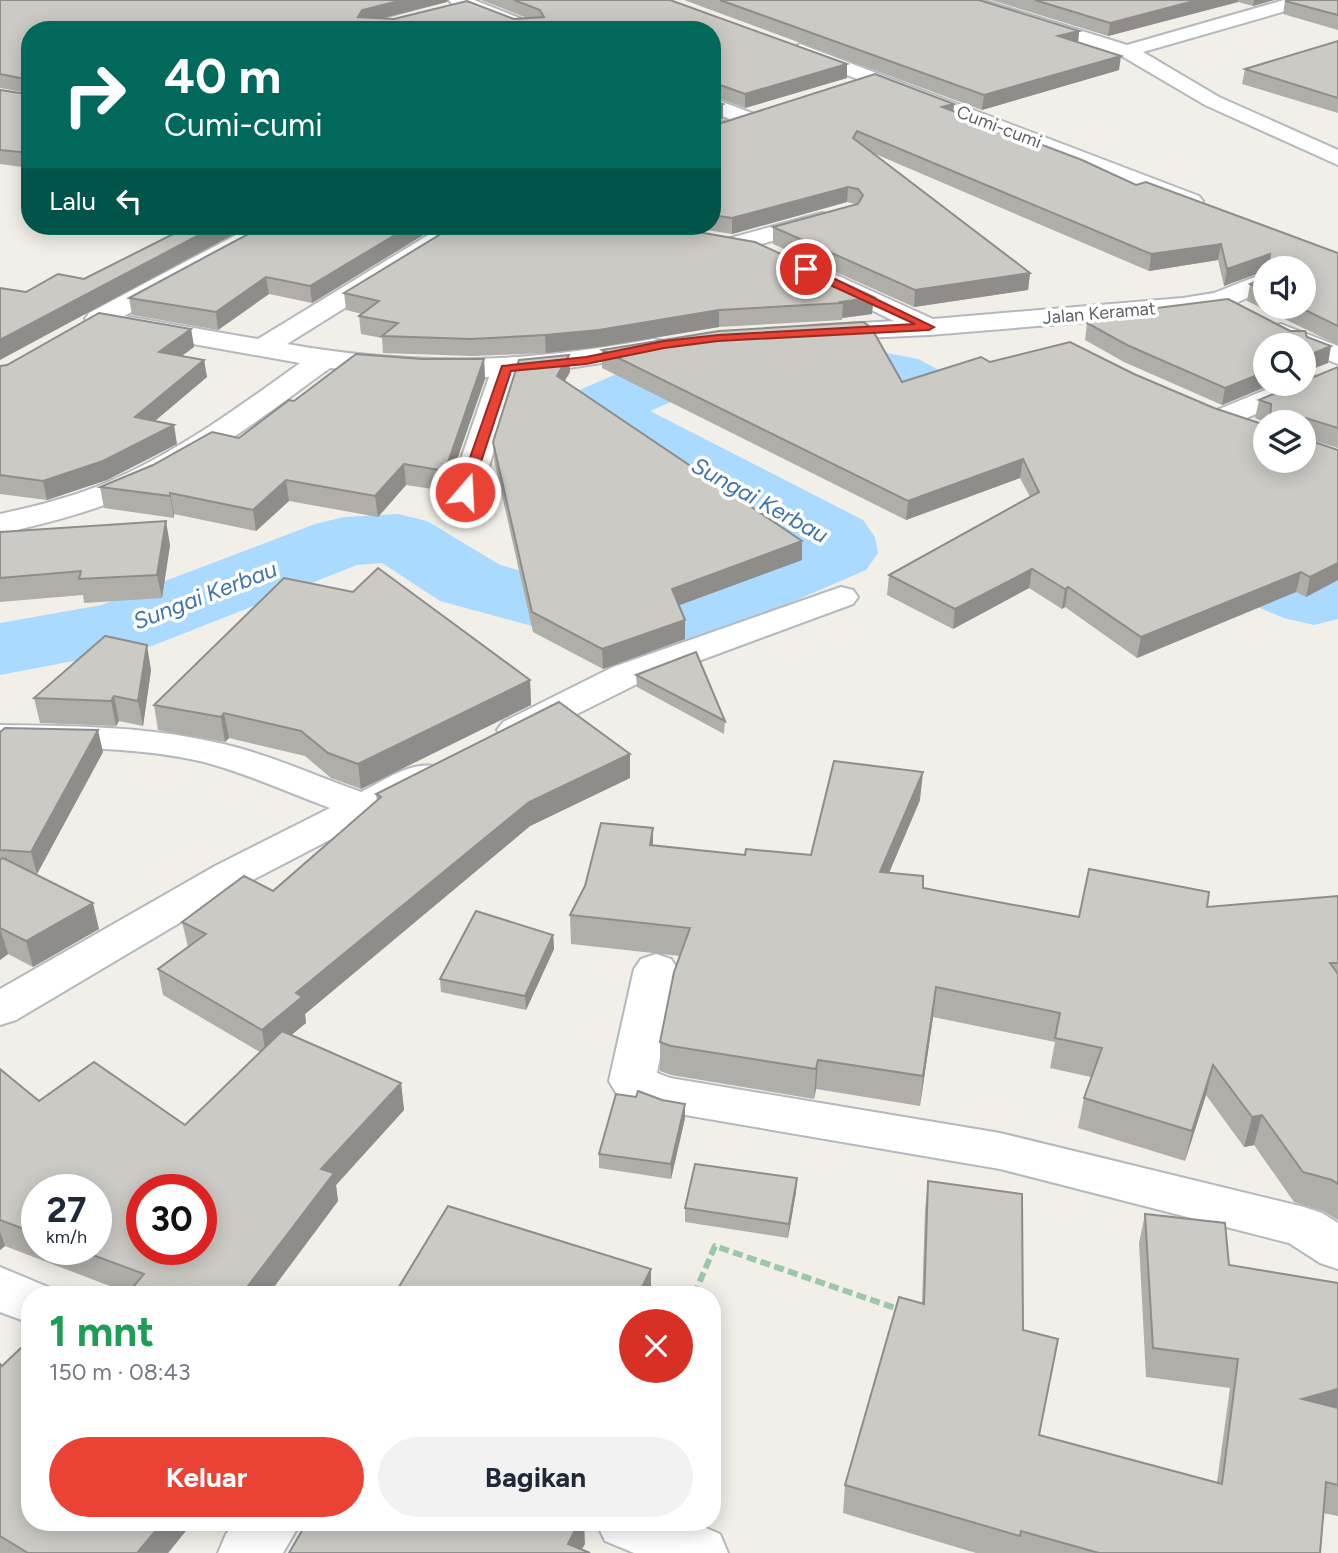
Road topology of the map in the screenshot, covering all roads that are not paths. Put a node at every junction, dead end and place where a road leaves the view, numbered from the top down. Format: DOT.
graph roads {
  1 [pos="963,0"];
  2 [pos="1304,0"];
  3 [pos="457,5"];
  4 [pos="506,21"];
  5 [pos="785,45"];
  6 [pos="1127,51"];
  7 [pos="875,78"];
  8 [pos="836,90"];
  9 [pos="721,107"];
  10 [pos="721,130"];
  11 [pos="1338,158"];
  12 [pos="1213,210"];
  13 [pos="848,212"];
  14 [pos="254,235"];
  15 [pos="444,235"];
  16 [pos="781,258"];
  17 [pos="806,269"];
  18 [pos="1253,295"];
  19 [pos="1240,310"];
  20 [pos="1027,319"];
  21 [pos="929,327"];
  22 [pos="800,333"];
  23 [pos="678,343"];
  24 [pos="1061,343"];
  25 [pos="262,348"];
  26 [pos="1338,356"];
  27 [pos="324,359"];
  28 [pos="506,368"];
  29 [pos="1338,371"];
  30 [pos="1253,430"];
  31 [pos="454,507"];
  32 [pos="0,524"];
  33 [pos="841,597"];
  34 [pos="0,736"];
  35 [pos="488,744"];
  36 [pos="451,762"];
  37 [pos="363,806"];
  38 [pos="656,969"];
  39 [pos="0,1009"];
  40 [pos="1338,1249"];
  41 [pos="0,1288"];
  42 [pos="21,1297"];
  43 [pos="265,1531"];
  44 [pos="646,1531"];
  45 [pos="247,1553"];
  46 [pos="699,1553"];
  1 -- 6 [label="street"];
  2 -- 6 [label="street"];
  3 -- 4 [label="street"];
  5 -- 7 [label="street, Cumi-cumi"];
  6 -- 11 [label="street"];
  7 -- 8 [label="street"];
  7 -- 12 [label="street, Cumi-cumi"];
  9 -- 10 [label="street"];
  13 -- 16 [label="street"];
  14 -- 25 [label="street"];
  15 -- 25 [label="street"];
  17 -- 21 [label="street"];
  18 -- 19 [label="street, Jalan Keramat"];
  19 -- 20 [label="street, Jalan Keramat"];
  19 -- 26 [label="street"];
  20 -- 21 [label="street, Jalan Keramat"];
  20 -- 24 [label="street"];
  21 -- 22 [label="street"];
  23 -- 28 [label="street"];
  25 -- 27 [label="street"];
  27 -- 28 [label="street"];
  27 -- 32 [label="street"];
  28 -- 31 [label="street"];
  29 -- 30 [label="street"];
  33 -- 35 [label="street"];
  34 -- 37 [label="street"];
  36 -- 37 [label="street"];
  37 -- 39 [label="street"];
  38 -- 40 [label="street"];
  41 -- 42 [label="street"];
  43 -- 45 [label="street"];
  44 -- 46 [label="street"];
}
